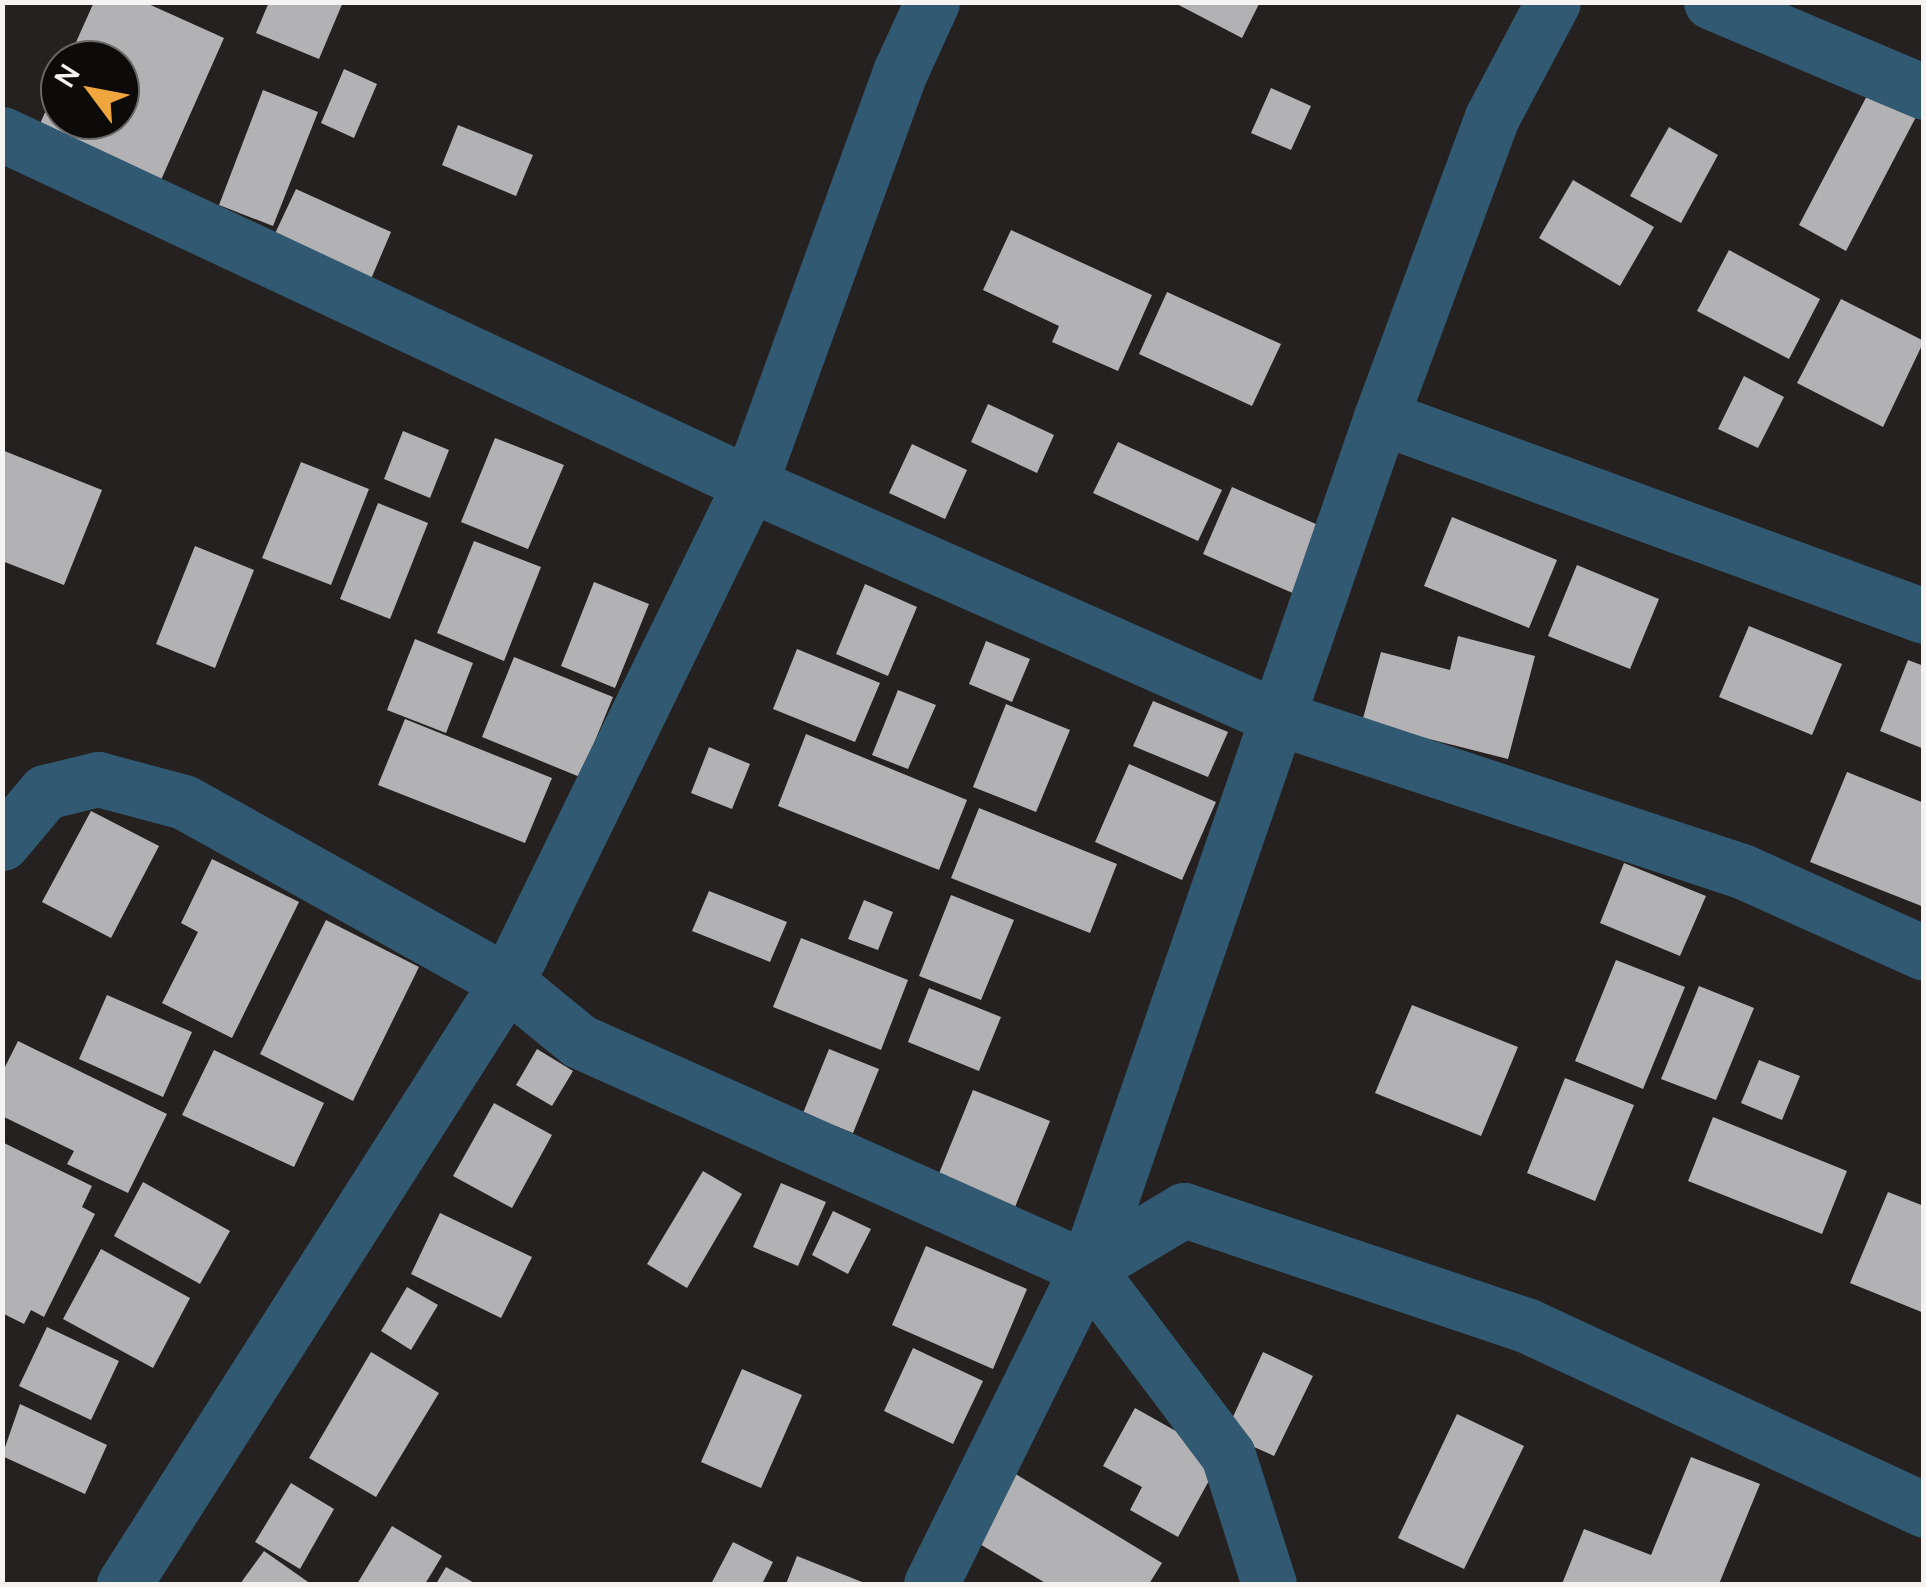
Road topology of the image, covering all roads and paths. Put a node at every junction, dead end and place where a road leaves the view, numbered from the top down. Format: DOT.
graph roads {
  1 [pos="932,2"];
  2 [pos="1553,2"];
  3 [pos="1710,2"];
  4 [pos="1924,92"];
  5 [pos="2,134"];
  6 [pos="1381,417"];
  7 [pos="750,484"];
  8 [pos="1924,616"];
  9 [pos="1279,718"];
  10 [pos="2,843"];
  11 [pos="1924,953"];
  12 [pos="508,982"];
  13 [pos="1087,1268"];
  14 [pos="1924,1510"];
  15 [pos="124,1584"];
  16 [pos="931,1584"];
  17 [pos="1269,1584"];
  1 -- 7 [label="street"];
  2 -- 6 [label="street"];
  3 -- 4 [label="street"];
  5 -- 7 [label="street"];
  6 -- 8 [label="street"];
  6 -- 9 [label="street"];
  7 -- 9 [label="street"];
  7 -- 12 [label="street"];
  9 -- 11 [label="street"];
  9 -- 13 [label="street"];
  10 -- 12 [label="street"];
  12 -- 13 [label="street"];
  12 -- 15 [label="street"];
  13 -- 14 [label="street"];
  13 -- 16 [label="street"];
  13 -- 17 [label="street"];
}
